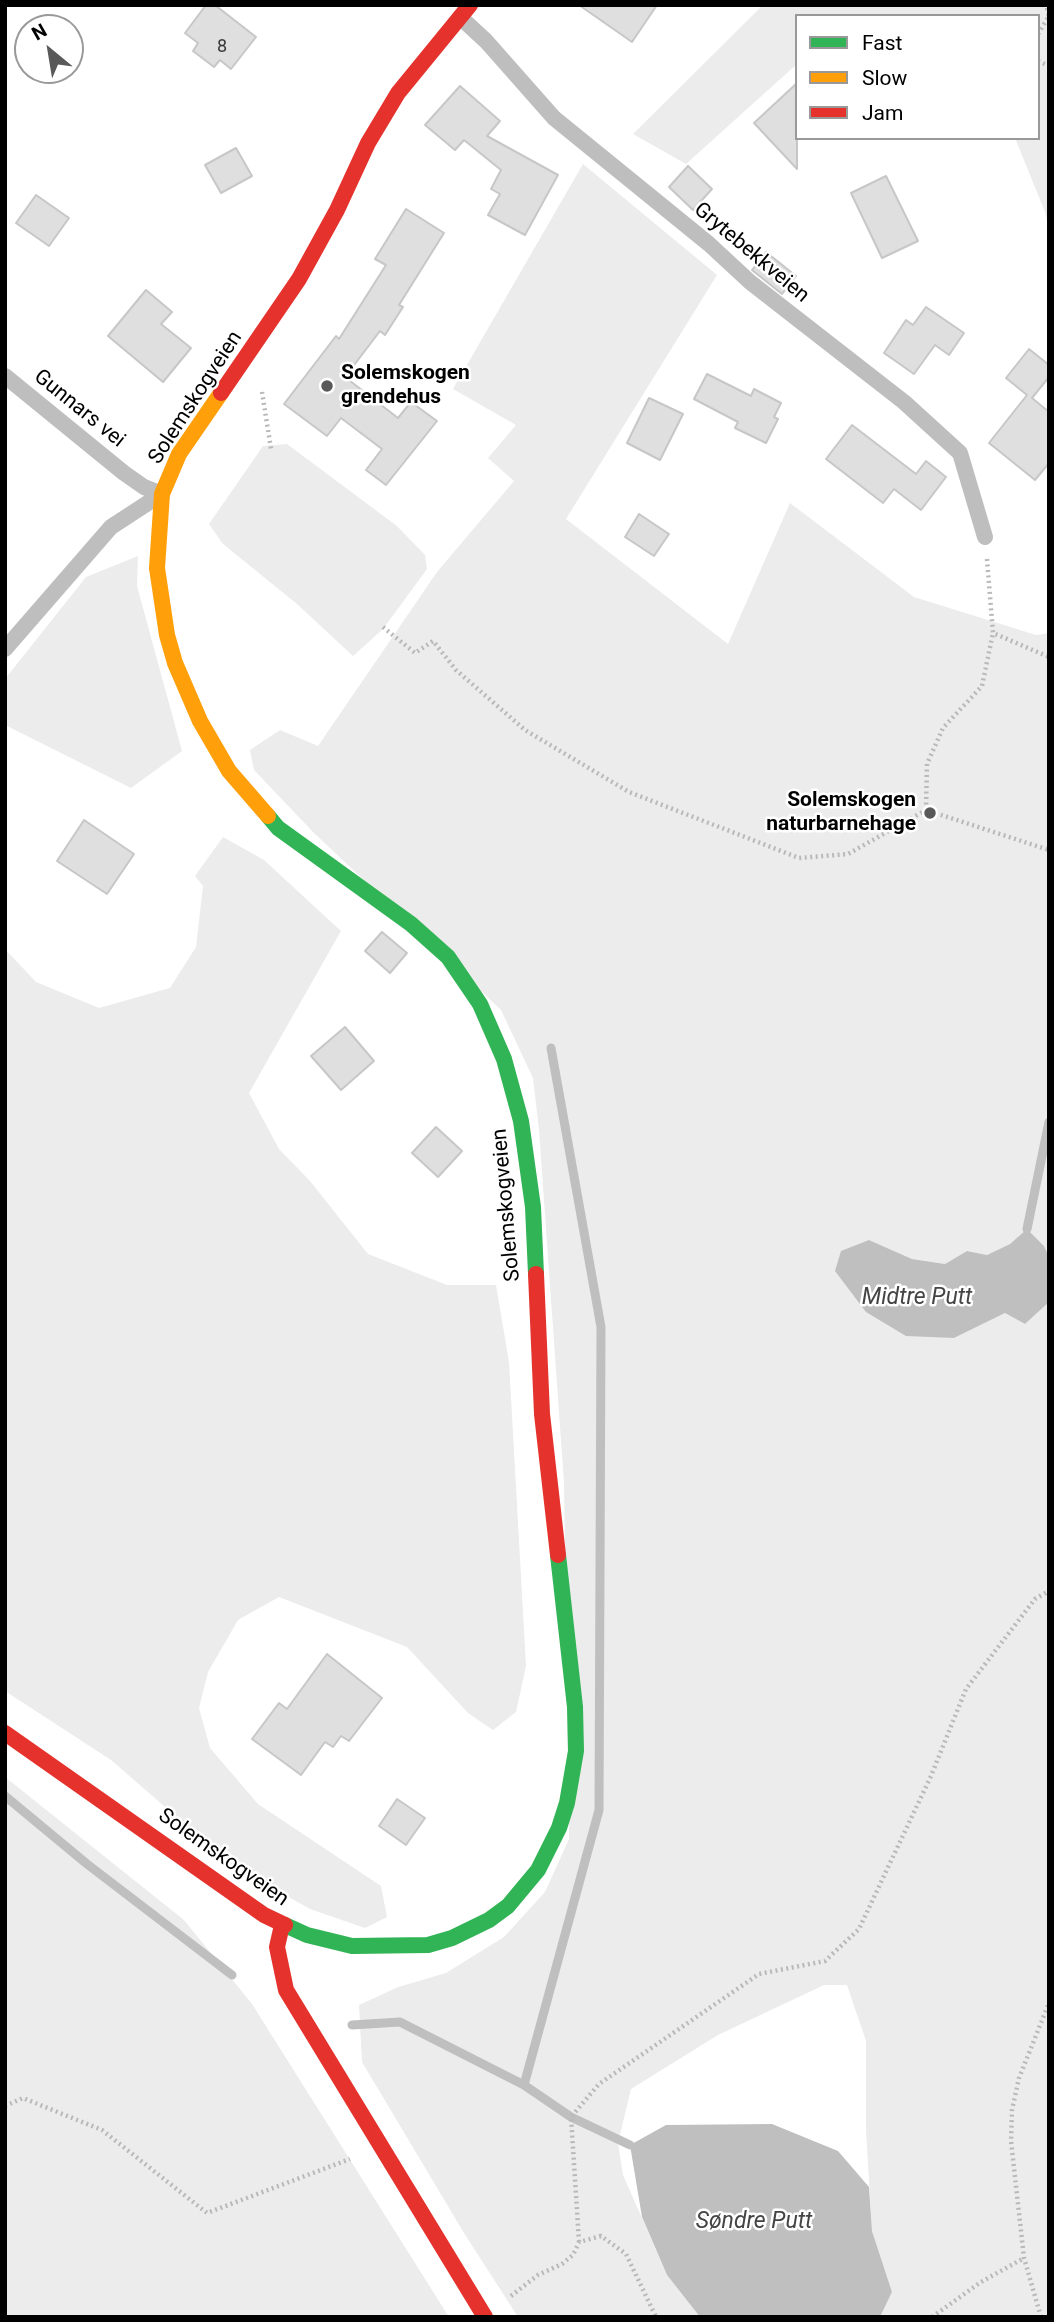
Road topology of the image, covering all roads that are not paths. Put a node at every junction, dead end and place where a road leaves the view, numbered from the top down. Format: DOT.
graph roads {
  1 [pos="465,11"];
  2 [pos="5,376"];
  3 [pos="162,494"];
  4 [pos="985,537"];
  5 [pos="5,649"];
  6 [pos="5,1734"];
  7 [pos="282,1926"];
  8 [pos="482,2314"];
  1 -- 3 [label="street, Solemskogveien"];
  1 -- 4 [label="lane, Grytebekkveien"];
  2 -- 3 [label="lane, Gunnars vei"];
  3 -- 5 [label="lane"];
  3 -- 7 [label="street, Solemskogveien"];
  6 -- 7 [label="street, Solemskogveien"];
  7 -- 8 [label="street"];
}
